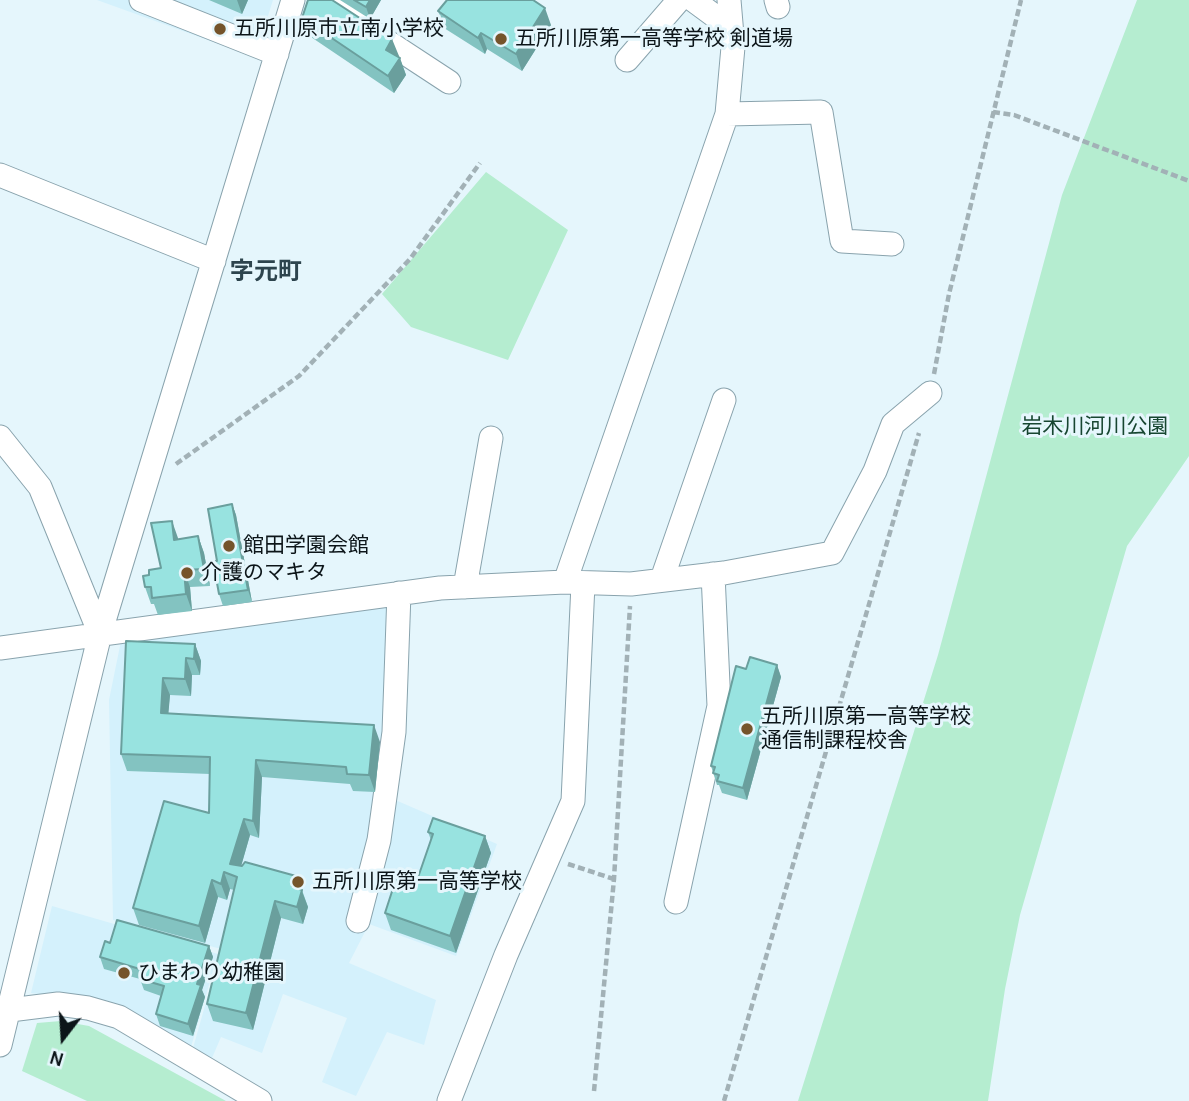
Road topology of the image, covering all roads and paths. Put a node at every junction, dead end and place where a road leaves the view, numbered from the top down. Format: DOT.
graph roads {
  1 [pos="141,0"];
  2 [pos="293,0"];
  3 [pos="324,0"];
  4 [pos="679,0"];
  5 [pos="693,0"];
  6 [pos="729,0"];
  7 [pos="1021,0"];
  8 [pos="732,28"];
  9 [pos="277,54"];
  10 [pos="627,60"];
  11 [pos="449,82"];
  12 [pos="993,112"];
  13 [pos="727,114"];
  14 [pos="480,163"];
  15 [pos="0,176"];
  16 [pos="1189,181"];
  17 [pos="892,244"];
  18 [pos="214,261"];
  19 [pos="930,394"];
  20 [pos="724,400"];
  21 [pos="0,437"];
  22 [pos="491,438"];
  23 [pos="173,466"];
  24 [pos="713,574"];
  25 [pos="662,579"];
  26 [pos="574,583"];
  27 [pos="631,584"];
  28 [pos="465,587"];
  29 [pos="399,593"];
  30 [pos="100,634"];
  31 [pos="0,648"];
  32 [pos="549,858"];
  33 [pos="614,879"];
  34 [pos="676,902"];
  35 [pos="358,921"];
  36 [pos="4,1027"];
  37 [pos="594,1091"];
  38 [pos="260,1101"];
  39 [pos="449,1101"];
  40 [pos="724,1101"];
  1 -- 9 [label="street"];
  2 -- 9 [label="street"];
  3 -- 11 [label="street"];
  4 -- 10 [label="street"];
  5 -- 8 [label="street"];
  6 -- 8 [label="street"];
  7 -- 12 [label="path"];
  8 -- 13 [label="street"];
  9 -- 18 [label="street"];
  12 -- 16 [label="path"];
  12 -- 19 [label="path"];
  13 -- 17 [label="street"];
  13 -- 26 [label="street"];
  14 -- 23 [label="path"];
  15 -- 18 [label="street"];
  18 -- 30 [label="street"];
  19 -- 24 [label="street"];
  19 -- 40 [label="path"];
  20 -- 25 [label="street"];
  21 -- 30 [label="street"];
  22 -- 28 [label="street"];
  24 -- 25 [label="street"];
  24 -- 34 [label="street"];
  25 -- 27 [label="street"];
  26 -- 27 [label="street"];
  26 -- 28 [label="street"];
  26 -- 32 [label="street"];
  27 -- 33 [label="path"];
  28 -- 29 [label="street"];
  29 -- 30 [label="street"];
  29 -- 35 [label="street"];
  30 -- 31 [label="street"];
  30 -- 36 [label="street"];
  32 -- 33 [label="path"];
  32 -- 39 [label="street"];
  33 -- 37 [label="path"];
  36 -- 38 [label="street"];
}
